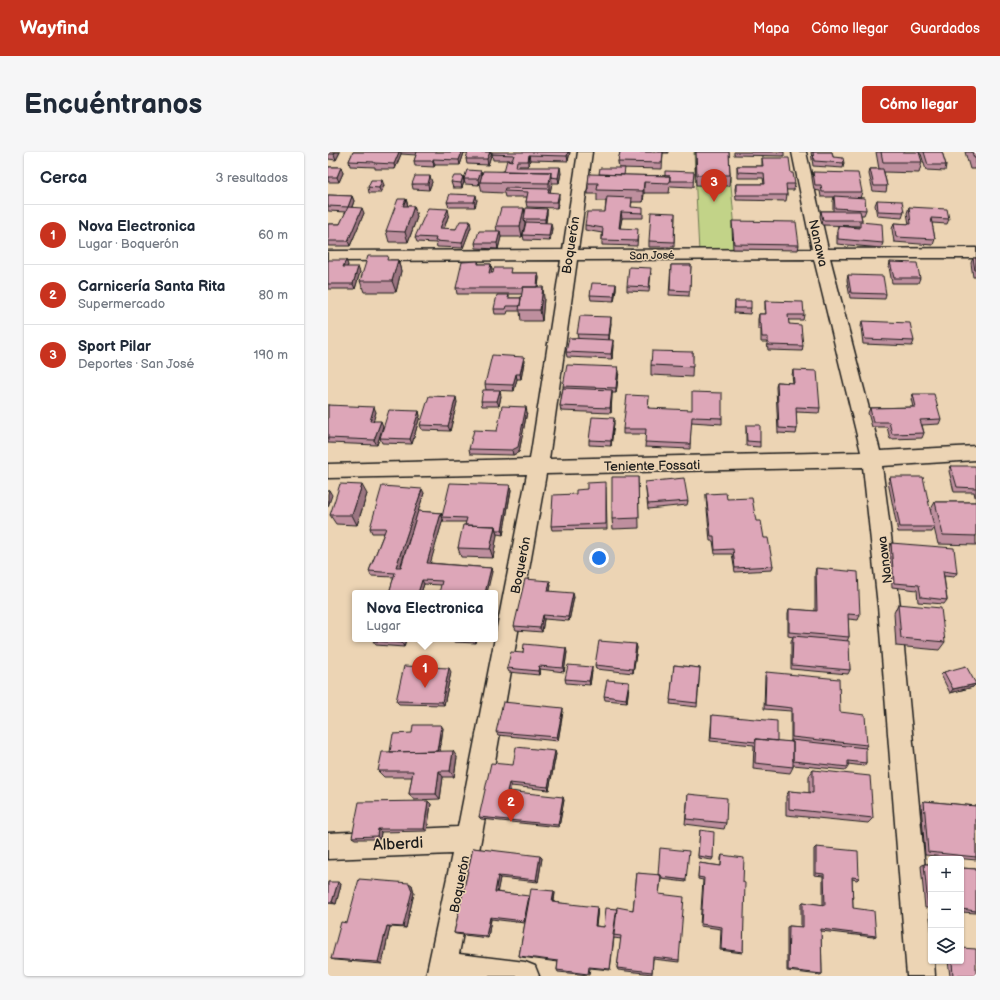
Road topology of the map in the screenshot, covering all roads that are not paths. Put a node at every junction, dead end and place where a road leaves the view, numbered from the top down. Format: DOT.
graph roads {
  1 [pos="585,152"];
  2 [pos="799,152"];
  3 [pos="821,254"];
  4 [pos="976,254"];
  5 [pos="328,256"];
  6 [pos="569,256"];
  7 [pos="976,453"];
  8 [pos="872,459"];
  9 [pos="538,467"];
  10 [pos="328,471"];
  11 [pos="468,840"];
  12 [pos="328,846"];
  13 [pos="442,971"];
  14 [pos="525,976"];
  15 [pos="921,976"];
  1 -- 6 [label="street, Boquerón"];
  2 -- 3 [label="street, Nanawa"];
  3 -- 4 [label="street, San José"];
  3 -- 6 [label="street, San José"];
  3 -- 8 [label="street, Nanawa"];
  5 -- 6 [label="street, San José"];
  6 -- 9 [label="street, Boquerón"];
  7 -- 8 [label="street, Teniente Fossati"];
  8 -- 9 [label="street, Teniente Fossati"];
  8 -- 15 [label="street, Nanawa"];
  9 -- 10 [label="street, Teniente Fossati"];
  9 -- 11 [label="street, Boquerón"];
  11 -- 12 [label="street, Alberdi"];
  11 -- 13 [label="street, Boquerón"];
  13 -- 14 [label="street"];
}
